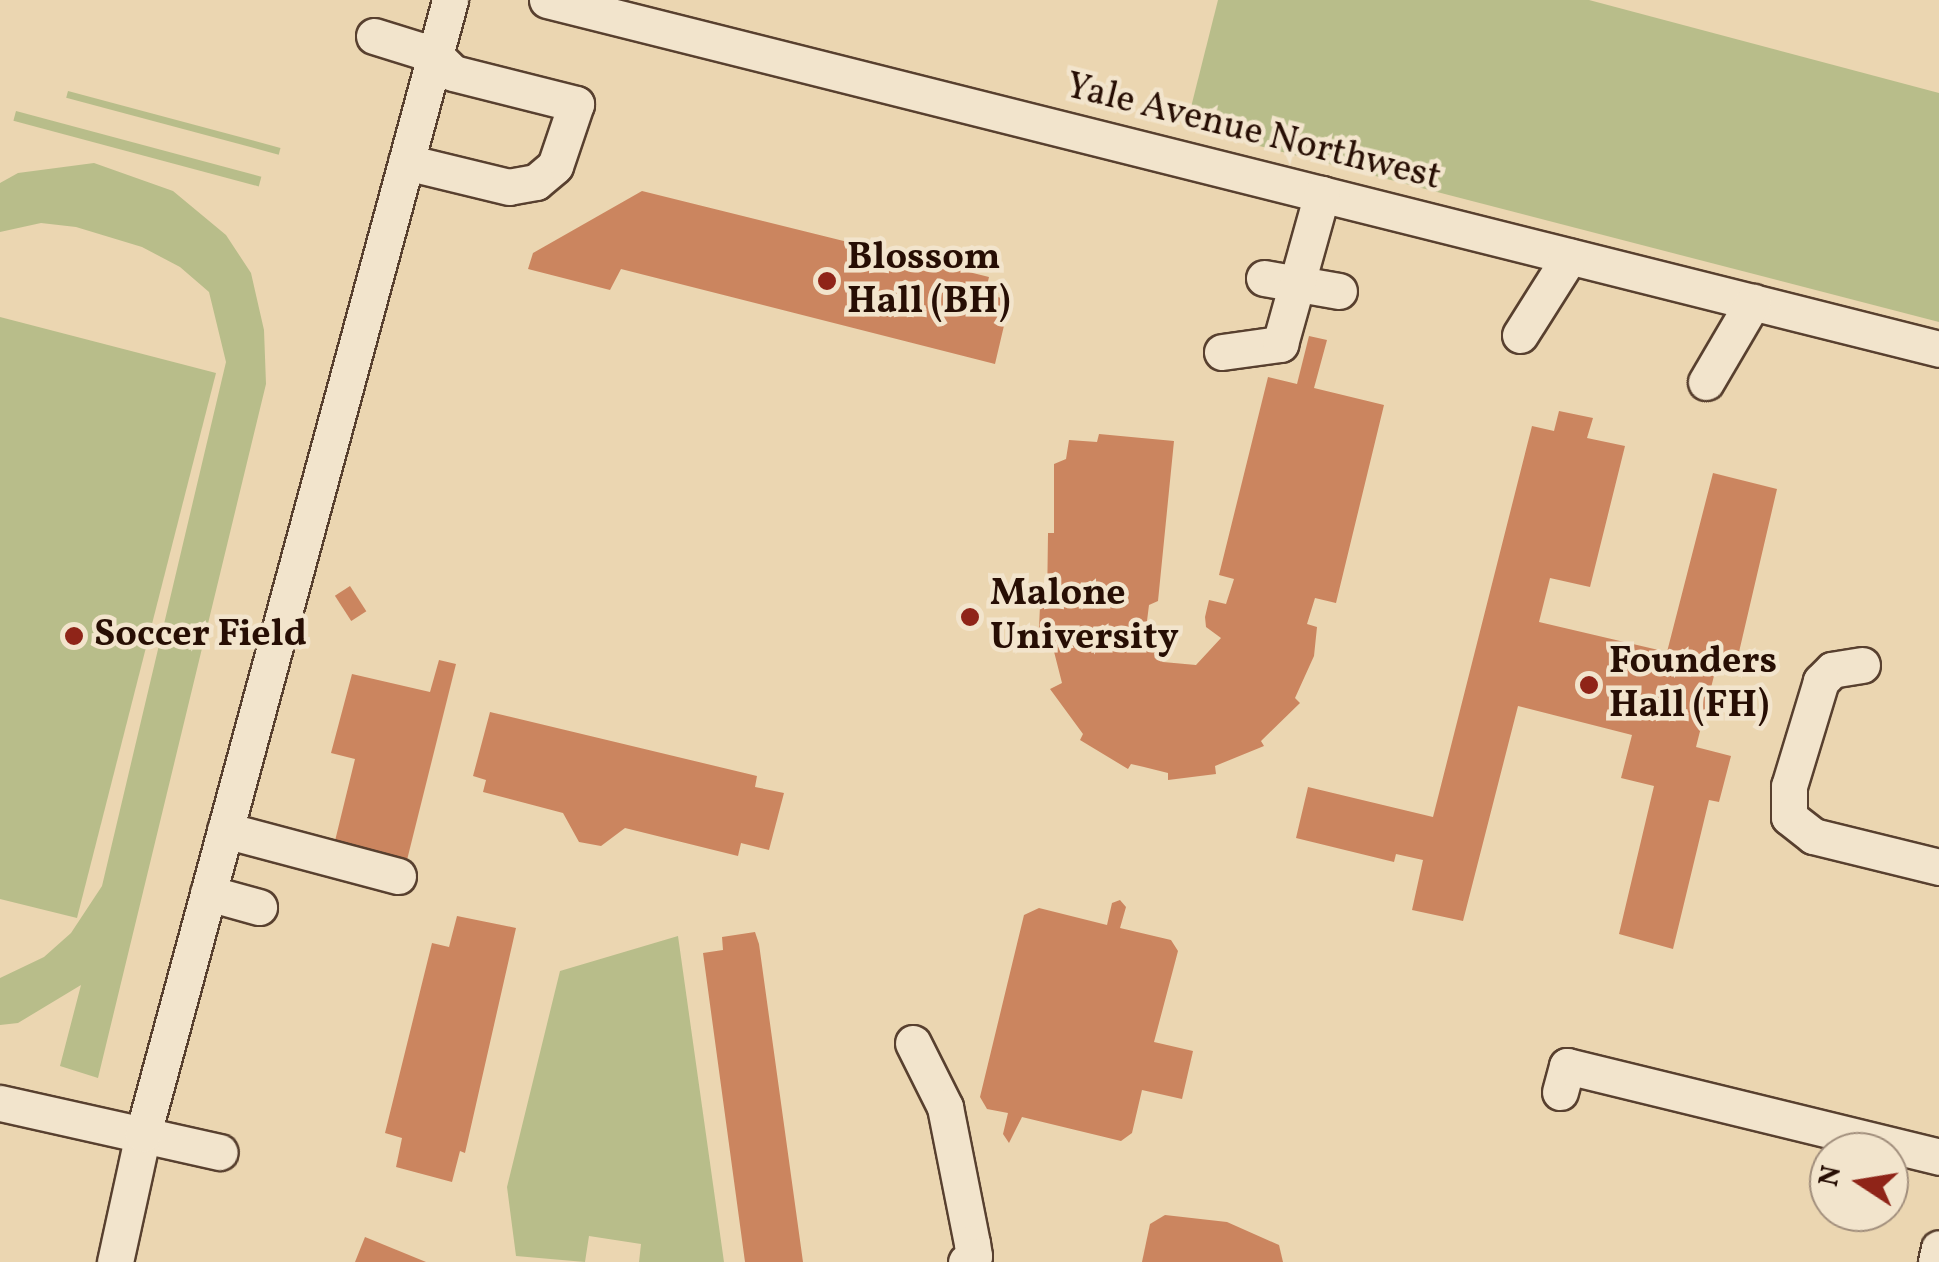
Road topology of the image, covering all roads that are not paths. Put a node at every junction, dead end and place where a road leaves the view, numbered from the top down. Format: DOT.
graph roads {
  1 [pos="450,0"];
  2 [pos="546,0"];
  3 [pos="374,36"];
  4 [pos="435,54"];
  5 [pos="406,162"];
  6 [pos="1322,194"];
  7 [pos="1570,256"];
  8 [pos="1264,278"];
  9 [pos="1299,284"];
  10 [pos="1338,291"];
  11 [pos="1753,302"];
  12 [pos="1520,336"];
  13 [pos="1939,349"];
  14 [pos="1222,352"];
  15 [pos="1706,382"];
  16 [pos="1862,664"];
  17 [pos="225,830"];
  18 [pos="1939,867"];
  19 [pos="398,876"];
  20 [pos="208,893"];
  21 [pos="259,907"];
  22 [pos="913,1043"];
  23 [pos="1560,1092"];
  24 [pos="0,1103"];
  25 [pos="142,1134"];
  26 [pos="220,1152"];
  27 [pos="1939,1157"];
  28 [pos="1939,1248"];
  29 [pos="115,1262"];
  30 [pos="966,1262"];
  31 [pos="1936,1262"];
  1 -- 4 [label="street"];
  2 -- 6 [label="street, Yale Avenue Northwest"];
  3 -- 4 [label="street"];
  4 -- 5 [label="street"];
  4 -- 5 [label="street"];
  5 -- 17 [label="street"];
  6 -- 7 [label="street, Yale Avenue Northwest"];
  6 -- 9 [label="street"];
  7 -- 11 [label="street, Yale Avenue Northwest"];
  7 -- 12 [label="street"];
  8 -- 9 [label="street"];
  9 -- 10 [label="street"];
  9 -- 14 [label="street"];
  11 -- 13 [label="street, Yale Avenue Northwest"];
  11 -- 15 [label="street"];
  16 -- 18 [label="street"];
  17 -- 19 [label="street"];
  17 -- 20 [label="street"];
  20 -- 21 [label="street"];
  20 -- 25 [label="street"];
  22 -- 30 [label="street"];
  23 -- 27 [label="street"];
  24 -- 25 [label="street"];
  25 -- 26 [label="street"];
  25 -- 29 [label="street"];
  28 -- 31 [label="street"];
}
